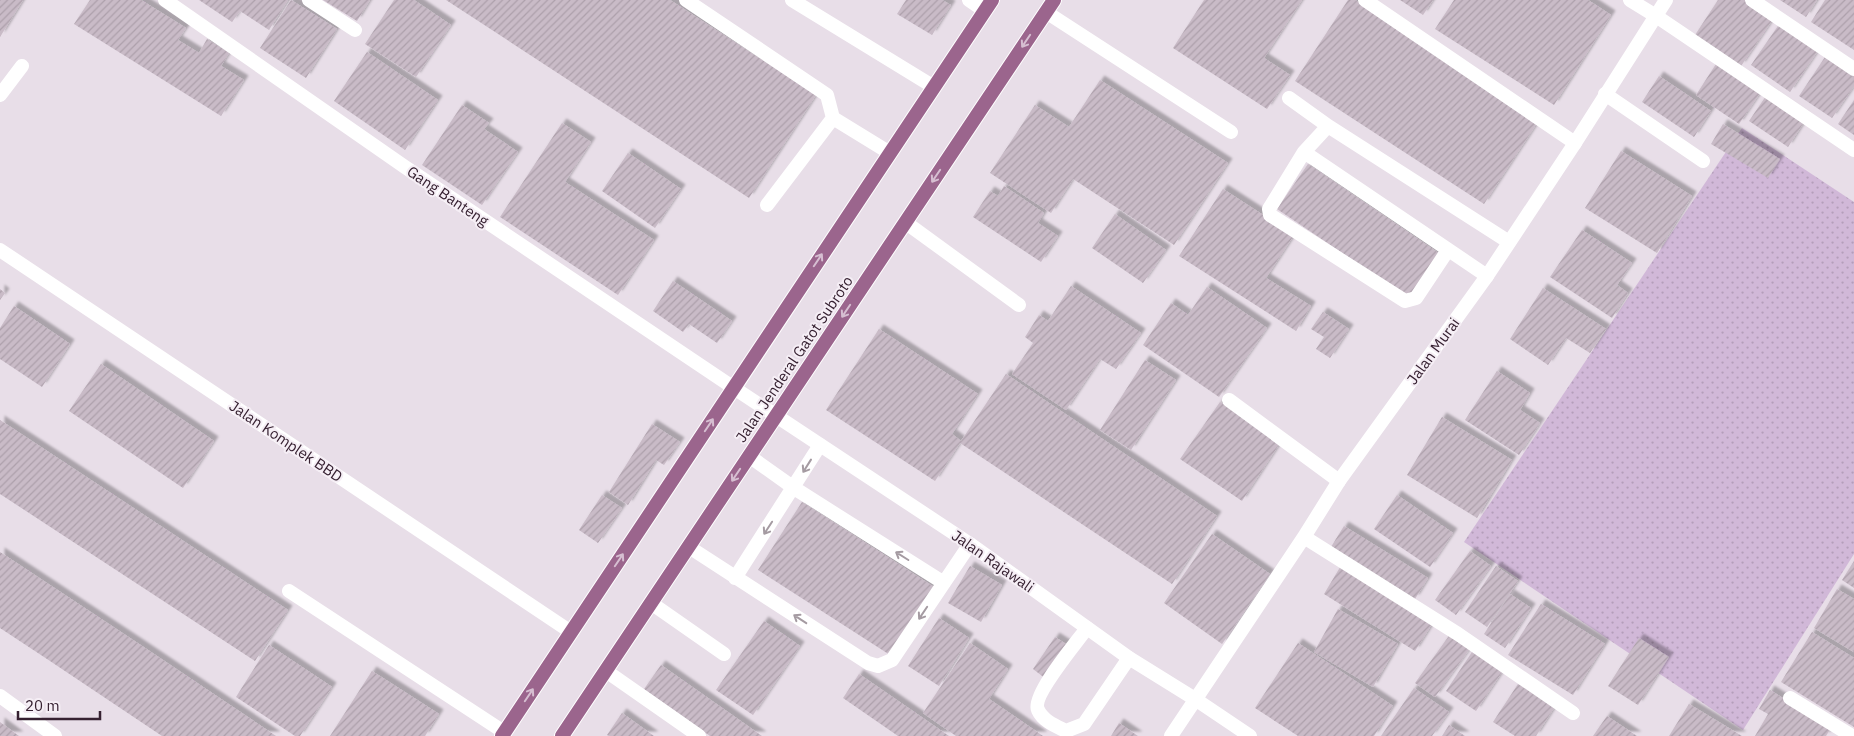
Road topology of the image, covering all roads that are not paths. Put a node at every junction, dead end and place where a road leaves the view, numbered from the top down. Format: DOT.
graph roads {
  1 [pos="165,0"];
  2 [pos="309,0"];
  3 [pos="686,0"];
  4 [pos="792,0"];
  5 [pos="969,0"];
  6 [pos="1365,0"];
  7 [pos="1630,0"];
  8 [pos="1666,0"];
  9 [pos="1752,0"];
  10 [pos="988,5"];
  11 [pos="1050,6"];
  12 [pos="1656,16"];
  13 [pos="355,30"];
  14 [pos="22,66"];
  15 [pos="1854,69"];
  16 [pos="934,87"];
  17 [pos="1605,94"];
  18 [pos="0,95"];
  19 [pos="1289,98"];
  20 [pos="833,118"];
  21 [pos="1328,126"];
  22 [pos="1232,132"];
  23 [pos="1575,143"];
  24 [pos="1854,150"];
  25 [pos="1304,152"];
  26 [pos="890,153"];
  27 [pos="1703,161"];
  28 [pos="767,205"];
  29 [pos="905,222"];
  30 [pos="1509,242"];
  31 [pos="0,250"];
  32 [pos="1448,250"];
  33 [pos="1487,276"];
  34 [pos="1019,305"];
  35 [pos="734,388"];
  36 [pos="1229,400"];
  37 [pos="776,416"];
  38 [pos="820,445"];
  39 [pos="749,456"];
  40 [pos="1339,481"];
  41 [pos="794,488"];
  42 [pos="1304,538"];
  43 [pos="970,544"];
  44 [pos="688,547"];
  45 [pos="735,578"];
  46 [pos="944,583"];
  47 [pos="289,590"];
  48 [pos="651,602"];
  49 [pos="1087,628"];
  50 [pos="571,632"];
  51 [pos="724,654"];
  52 [pos="1129,658"];
  53 [pos="606,671"];
  54 [pos="0,696"];
  55 [pos="1790,698"];
  56 [pos="1195,699"];
  57 [pos="1574,713"];
  58 [pos="503,734"];
  59 [pos="55,736"];
  60 [pos="562,736"];
  61 [pos="699,736"];
  62 [pos="1171,736"];
  63 [pos="1250,736"];
  64 [pos="1852,736"];
  1 -- 35 [label="street, Gang Banteng"];
  2 -- 13 [label="street"];
  3 -- 20 [label="street"];
  4 -- 16 [label="street"];
  5 -- 10 [label="street"];
  6 -- 23 [label="street"];
  7 -- 12 [label="street"];
  8 -- 12 [label="street, Jalan Murai"];
  9 -- 15 [label="street"];
  10 -- 16 [label="main road"];
  11 -- 22 [label="street"];
  11 -- 29 [label="main road, Jalan Jenderal Gatot Subroto, one-way"];
  12 -- 17 [label="street, Jalan Murai"];
  12 -- 24 [label="street"];
  14 -- 18 [label="street"];
  16 -- 26 [label="main road"];
  17 -- 23 [label="street, Jalan Murai"];
  17 -- 27 [label="street"];
  19 -- 21 [label="street"];
  20 -- 26 [label="street"];
  20 -- 28 [label="street"];
  21 -- 25 [label="street"];
  21 -- 30 [label="street"];
  23 -- 30 [label="street, Jalan Murai"];
  25 -- 32 [label="street"];
  25 -- 32 [label="street"];
  35 -- 26 [label="main road, one-way"];
  29 -- 34 [label="street"];
  29 -- 37 [label="main road, Jalan Jenderal Gatot Subroto, one-way"];
  30 -- 33 [label="street, Jalan Murai"];
  31 -- 50 [label="street, Jalan Komplek BBD"];
  32 -- 33 [label="street"];
  33 -- 40 [label="street, Jalan Murai"];
  35 -- 37 [label="street, Jalan Rajawali"];
  50 -- 35 [label="main road, one-way"];
  36 -- 40 [label="street"];
  37 -- 38 [label="street, Jalan Rajawali"];
  37 -- 39 [label="main road, Jalan Jenderal Gatot Subroto"];
  38 -- 41 [label="street, one-way"];
  38 -- 43 [label="street, Jalan Rajawali"];
  39 -- 41 [label="street"];
  39 -- 44 [label="main road, Jalan Jenderal Gatot Subroto, one-way"];
  40 -- 42 [label="street, Jalan Murai"];
  41 -- 45 [label="street, one-way"];
  46 -- 41 [label="street, one-way"];
  42 -- 56 [label="street, Jalan Murai"];
  42 -- 57 [label="street"];
  43 -- 46 [label="street"];
  43 -- 49 [label="street, Jalan Rajawali"];
  44 -- 45 [label="street"];
  44 -- 48 [label="main road, Jalan Jenderal Gatot Subroto"];
  46 -- 45 [label="street, one-way"];
  47 -- 58 [label="street"];
  48 -- 51 [label="street"];
  48 -- 53 [label="main road, Jalan Jenderal Gatot Subroto"];
  49 -- 52 [label="street, Jalan Rajawali"];
  49 -- 52 [label="street"];
  58 -- 50 [label="main road, one-way"];
  52 -- 56 [label="street, Jalan Rajawali"];
  53 -- 60 [label="main road, Jalan Jenderal Gatot Subroto"];
  53 -- 61 [label="street"];
  54 -- 59 [label="street"];
  55 -- 64 [label="street"];
  56 -- 62 [label="street, Jalan Murai"];
  56 -- 63 [label="street, Jalan Rajawali"];
}
